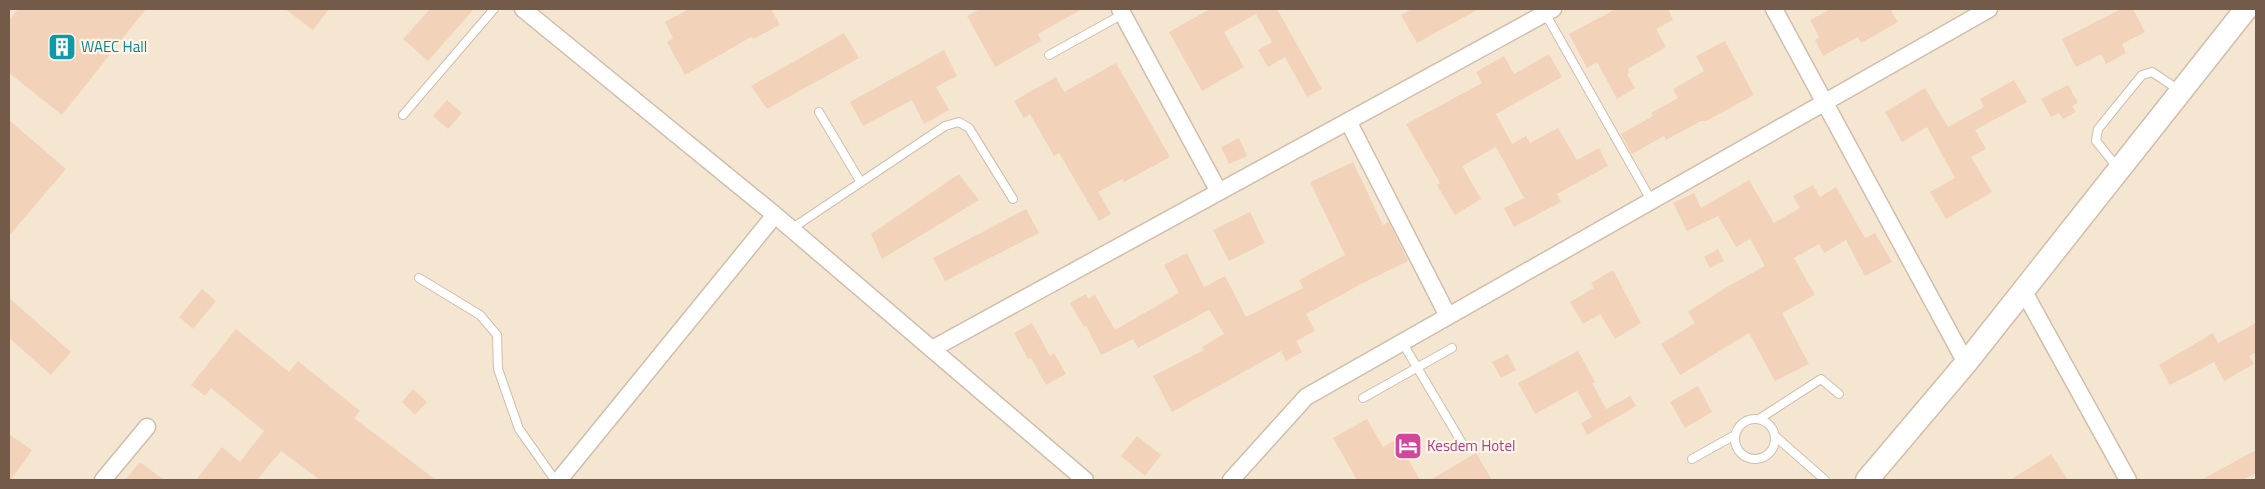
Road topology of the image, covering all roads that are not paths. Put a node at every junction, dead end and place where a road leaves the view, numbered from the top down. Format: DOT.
graph roads {
  1 [pos="494,9"];
  2 [pos="523,9"];
  3 [pos="1774,9"];
  4 [pos="1989,9"];
  5 [pos="2246,9"];
  6 [pos="1122,11"];
  7 [pos="1549,11"];
  8 [pos="1049,55"];
  9 [pos="2181,91"];
  10 [pos="1826,101"];
  11 [pos="819,112"];
  12 [pos="403,115"];
  13 [pos="1348,121"];
  14 [pos="2119,170"];
  15 [pos="860,182"];
  16 [pos="1219,192"];
  17 [pos="1012,199"];
  18 [pos="1651,200"];
  19 [pos="775,215"];
  20 [pos="791,229"];
  21 [pos="419,278"];
  22 [pos="2023,290"];
  23 [pos="1448,316"];
  24 [pos="1402,342"];
  25 [pos="1452,348"];
  26 [pos="932,349"];
  27 [pos="1966,363"];
  28 [pos="1417,368"];
  29 [pos="1839,394"];
  30 [pos="1363,398"];
  31 [pos="1759,419"];
  32 [pos="147,427"];
  33 [pos="1735,435"];
  34 [pos="1775,436"];
  35 [pos="1465,448"];
  36 [pos="1692,458"];
  37 [pos="103,480"];
  38 [pos="557,480"];
  39 [pos="1085,480"];
  40 [pos="1231,480"];
  41 [pos="1825,480"];
  42 [pos="1867,480"];
  43 [pos="2128,480"];
  1 -- 12 [label="lane"];
  2 -- 19 [label="street"];
  3 -- 10 [label="street"];
  4 -- 10 [label="street"];
  5 -- 9 [label="street"];
  6 -- 8 [label="lane"];
  6 -- 16 [label="street"];
  7 -- 13 [label="street"];
  7 -- 18 [label="lane"];
  9 -- 14 [label="street"];
  9 -- 14 [label="lane"];
  10 -- 18 [label="street"];
  10 -- 27 [label="street"];
  11 -- 15 [label="lane"];
  13 -- 16 [label="street"];
  13 -- 23 [label="street"];
  14 -- 22 [label="street"];
  15 -- 17 [label="lane"];
  15 -- 20 [label="lane"];
  16 -- 26 [label="street"];
  18 -- 23 [label="street"];
  19 -- 20 [label="street"];
  19 -- 38 [label="street"];
  20 -- 26 [label="street"];
  21 -- 38 [label="lane"];
  22 -- 27 [label="street"];
  22 -- 43 [label="street"];
  23 -- 24 [label="street"];
  24 -- 28 [label="lane"];
  24 -- 40 [label="street"];
  25 -- 28 [label="lane"];
  26 -- 39 [label="street"];
  27 -- 42 [label="street"];
  28 -- 30 [label="lane"];
  28 -- 35 [label="lane"];
  29 -- 31 [label="lane"];
  31 -- 33 [label="lane"];
  31 -- 34 [label="lane"];
  32 -- 37 [label="street"];
  33 -- 34 [label="lane"];
  33 -- 36 [label="lane"];
  34 -- 41 [label="lane"];
}
